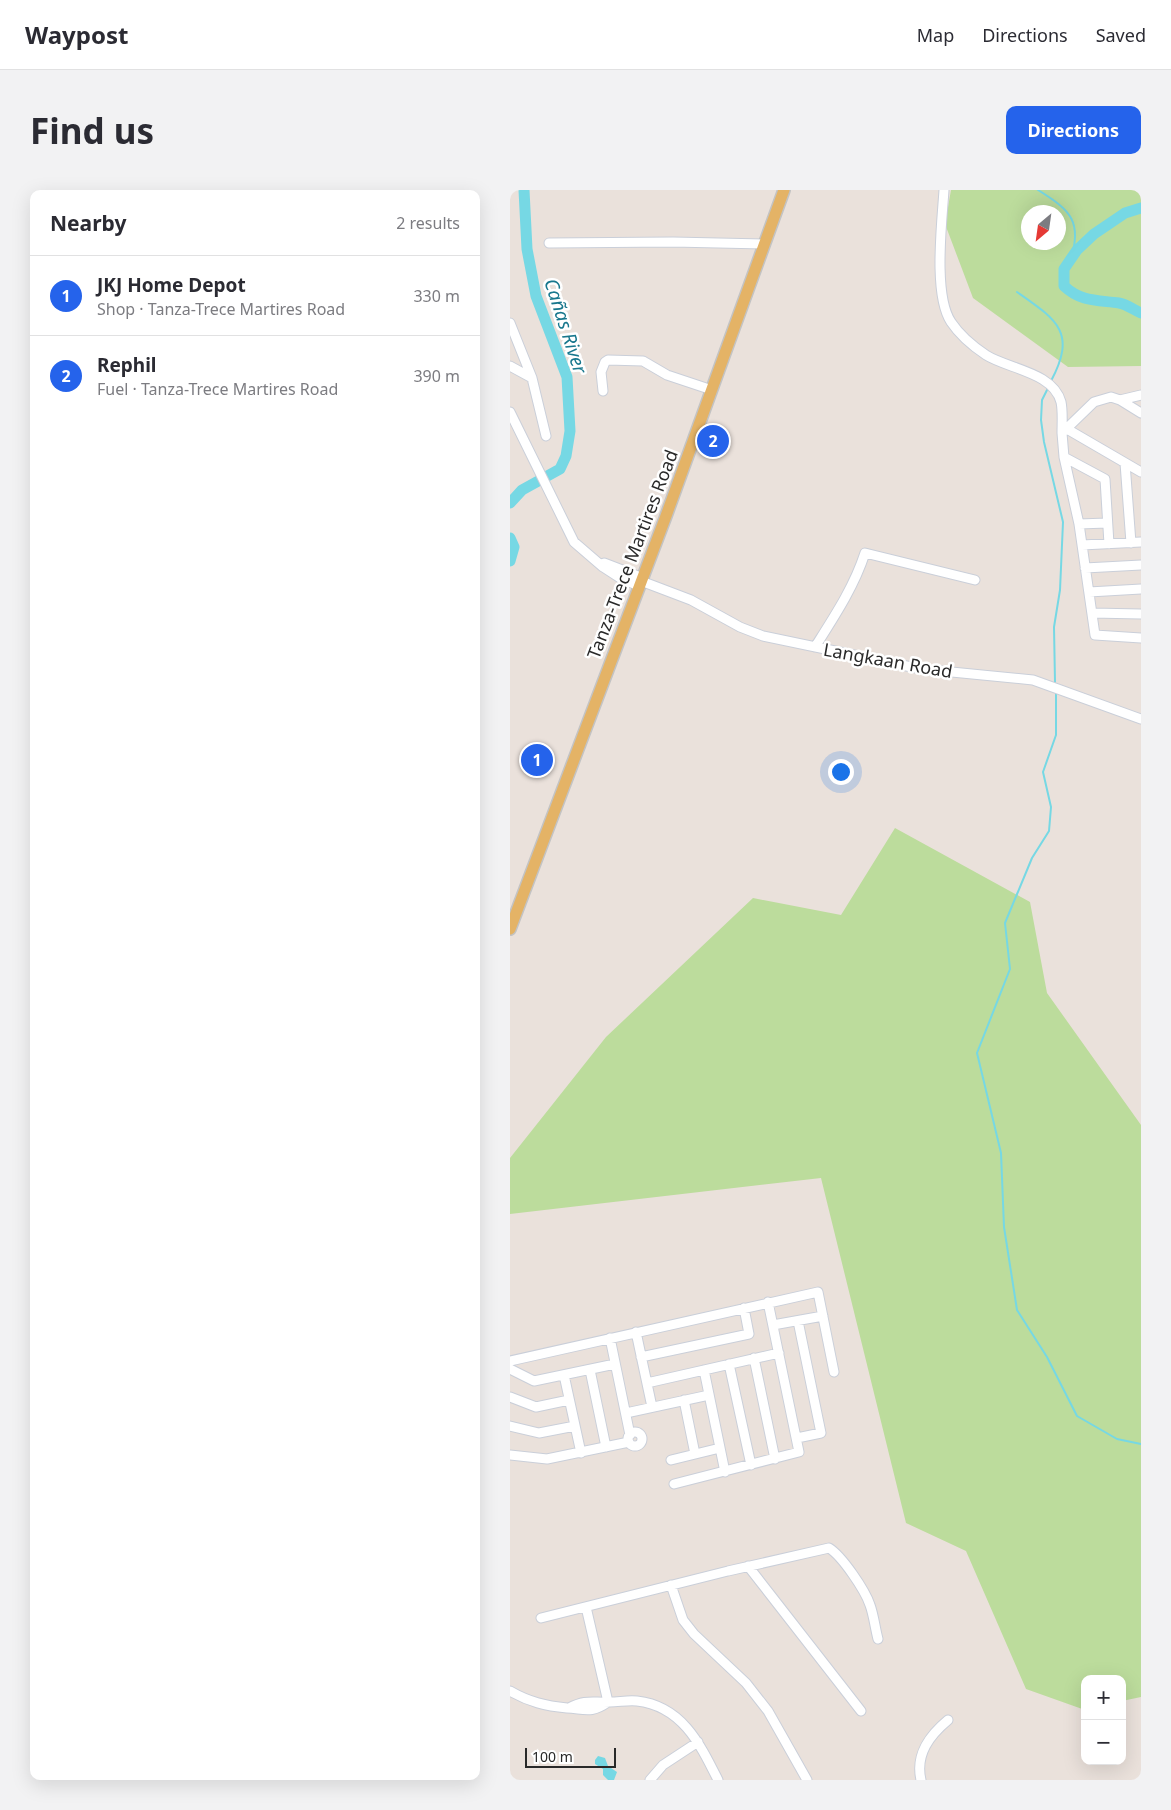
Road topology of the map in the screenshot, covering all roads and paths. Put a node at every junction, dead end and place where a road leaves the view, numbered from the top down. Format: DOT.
graph roads {
  1 [pos="784,190"];
  2 [pos="944,190"];
  3 [pos="549,243"];
  4 [pos="764,244"];
  5 [pos="510,323"];
  6 [pos="510,366"];
  7 [pos="532,378"];
  8 [pos="712,390"];
  9 [pos="603,392"];
  10 [pos="1141,395"];
  11 [pos="1120,400"];
  12 [pos="510,412"];
  13 [pos="1141,413"];
  14 [pos="1064,431"];
  15 [pos="546,436"];
  16 [pos="1064,457"];
  17 [pos="1125,463"];
  18 [pos="1141,472"];
  19 [pos="1107,523"];
  20 [pos="1079,524"];
  21 [pos="1131,542"];
  22 [pos="1141,542"];
  23 [pos="1109,544"];
  24 [pos="1082,545"];
  25 [pos="1141,565"];
  26 [pos="1085,568"];
  27 [pos="976,580"];
  28 [pos="641,582"];
  29 [pos="1141,589"];
  30 [pos="1089,592"];
  31 [pos="1092,614"];
  32 [pos="1141,614"];
  33 [pos="1141,638"];
  34 [pos="815,647"];
  35 [pos="1141,719"];
  36 [pos="510,929"];
  37 [pos="768,1302"];
  38 [pos="744,1308"];
  39 [pos="823,1316"];
  40 [pos="798,1321"];
  41 [pos="773,1325"];
  42 [pos="636,1332"];
  43 [pos="610,1338"];
  44 [pos="779,1353"];
  45 [pos="641,1357"];
  46 [pos="754,1358"];
  47 [pos="510,1361"];
  48 [pos="615,1364"];
  49 [pos="729,1364"];
  50 [pos="510,1369"];
  51 [pos="590,1370"];
  52 [pos="704,1370"];
  53 [pos="834,1372"];
  54 [pos="564,1375"];
  55 [pos="647,1383"];
  56 [pos="709,1395"];
  57 [pos="510,1397"];
  58 [pos="570,1400"];
  59 [pos="684,1400"];
  60 [pos="652,1408"];
  61 [pos="626,1414"];
  62 [pos="510,1426"];
  63 [pos="575,1426"];
  64 [pos="797,1438"];
  65 [pos="606,1448"];
  66 [pos="720,1448"];
  67 [pos="581,1453"];
  68 [pos="695,1454"];
  69 [pos="510,1455"];
  70 [pos="774,1459"];
  71 [pos="671,1460"];
  72 [pos="751,1465"];
  73 [pos="725,1472"];
  74 [pos="674,1484"];
  75 [pos="748,1566"];
  76 [pos="671,1585"];
  77 [pos="586,1607"];
  78 [pos="542,1618"];
  79 [pos="878,1639"];
  80 [pos="510,1691"];
  81 [pos="608,1702"];
  82 [pos="861,1711"];
  83 [pos="948,1720"];
  84 [pos="698,1742"];
  85 [pos="650,1780"];
  86 [pos="718,1780"];
  87 [pos="807,1780"];
  88 [pos="921,1780"];
  1 -- 4 [label="main road, Tanza-Trece Martires Road"];
  2 -- 14 [label="street"];
  3 -- 4 [label="street"];
  4 -- 8 [label="main road, Tanza-Trece Martires Road"];
  5 -- 7 [label="street"];
  6 -- 7 [label="street"];
  7 -- 15 [label="street"];
  8 -- 9 [label="street"];
  8 -- 28 [label="main road, Tanza-Trece Martires Road"];
  10 -- 11 [label="street"];
  11 -- 13 [label="street"];
  11 -- 14 [label="street"];
  12 -- 28 [label="street, Langkaan Road"];
  14 -- 16 [label="street"];
  14 -- 17 [label="street"];
  16 -- 19 [label="street"];
  16 -- 20 [label="street"];
  17 -- 18 [label="street"];
  17 -- 21 [label="street"];
  19 -- 20 [label="street"];
  19 -- 23 [label="street"];
  20 -- 24 [label="street"];
  21 -- 22 [label="street"];
  21 -- 23 [label="street"];
  23 -- 24 [label="street"];
  24 -- 26 [label="street"];
  25 -- 26 [label="street"];
  26 -- 30 [label="street"];
  27 -- 34 [label="street"];
  28 -- 34 [label="street, Langkaan Road"];
  28 -- 36 [label="main road, Tanza-Trece Martires Road"];
  29 -- 30 [label="street"];
  30 -- 31 [label="street"];
  31 -- 32 [label="street"];
  31 -- 33 [label="street"];
  34 -- 35 [label="street, Langkaan Road"];
  37 -- 38 [label="street"];
  37 -- 39 [label="street"];
  37 -- 41 [label="street"];
  38 -- 42 [label="street"];
  38 -- 45 [label="street"];
  39 -- 40 [label="street"];
  39 -- 53 [label="street"];
  40 -- 41 [label="street"];
  40 -- 64 [label="street"];
  41 -- 44 [label="street"];
  42 -- 43 [label="street"];
  42 -- 45 [label="street"];
  43 -- 47 [label="street"];
  43 -- 48 [label="street"];
  44 -- 46 [label="street"];
  44 -- 64 [label="street"];
  45 -- 55 [label="street"];
  46 -- 49 [label="street"];
  46 -- 70 [label="street"];
  48 -- 51 [label="street"];
  48 -- 61 [label="street"];
  49 -- 52 [label="street"];
  49 -- 72 [label="street"];
  50 -- 54 [label="street"];
  51 -- 54 [label="street"];
  51 -- 65 [label="street"];
  52 -- 55 [label="street"];
  52 -- 56 [label="street"];
  54 -- 58 [label="street"];
  55 -- 60 [label="street"];
  56 -- 59 [label="street"];
  56 -- 66 [label="street"];
  57 -- 58 [label="street"];
  58 -- 63 [label="street"];
  59 -- 60 [label="street"];
  59 -- 68 [label="street"];
  60 -- 61 [label="street"];
  61 -- 65 [label="street"];
  62 -- 63 [label="street"];
  63 -- 67 [label="street"];
  64 -- 70 [label="street"];
  65 -- 67 [label="street"];
  66 -- 68 [label="street"];
  66 -- 73 [label="street"];
  67 -- 69 [label="street"];
  68 -- 71 [label="street"];
  70 -- 72 [label="street"];
  72 -- 73 [label="street"];
  73 -- 74 [label="street"];
  75 -- 76 [label="street"];
  75 -- 79 [label="street"];
  75 -- 82 [label="street"];
  76 -- 77 [label="street"];
  76 -- 87 [label="street"];
  77 -- 78 [label="street"];
  77 -- 81 [label="street"];
  80 -- 81 [label="street"];
  81 -- 84 [label="street"];
  83 -- 88 [label="street"];
  84 -- 85 [label="street"];
  84 -- 86 [label="street"];
}
